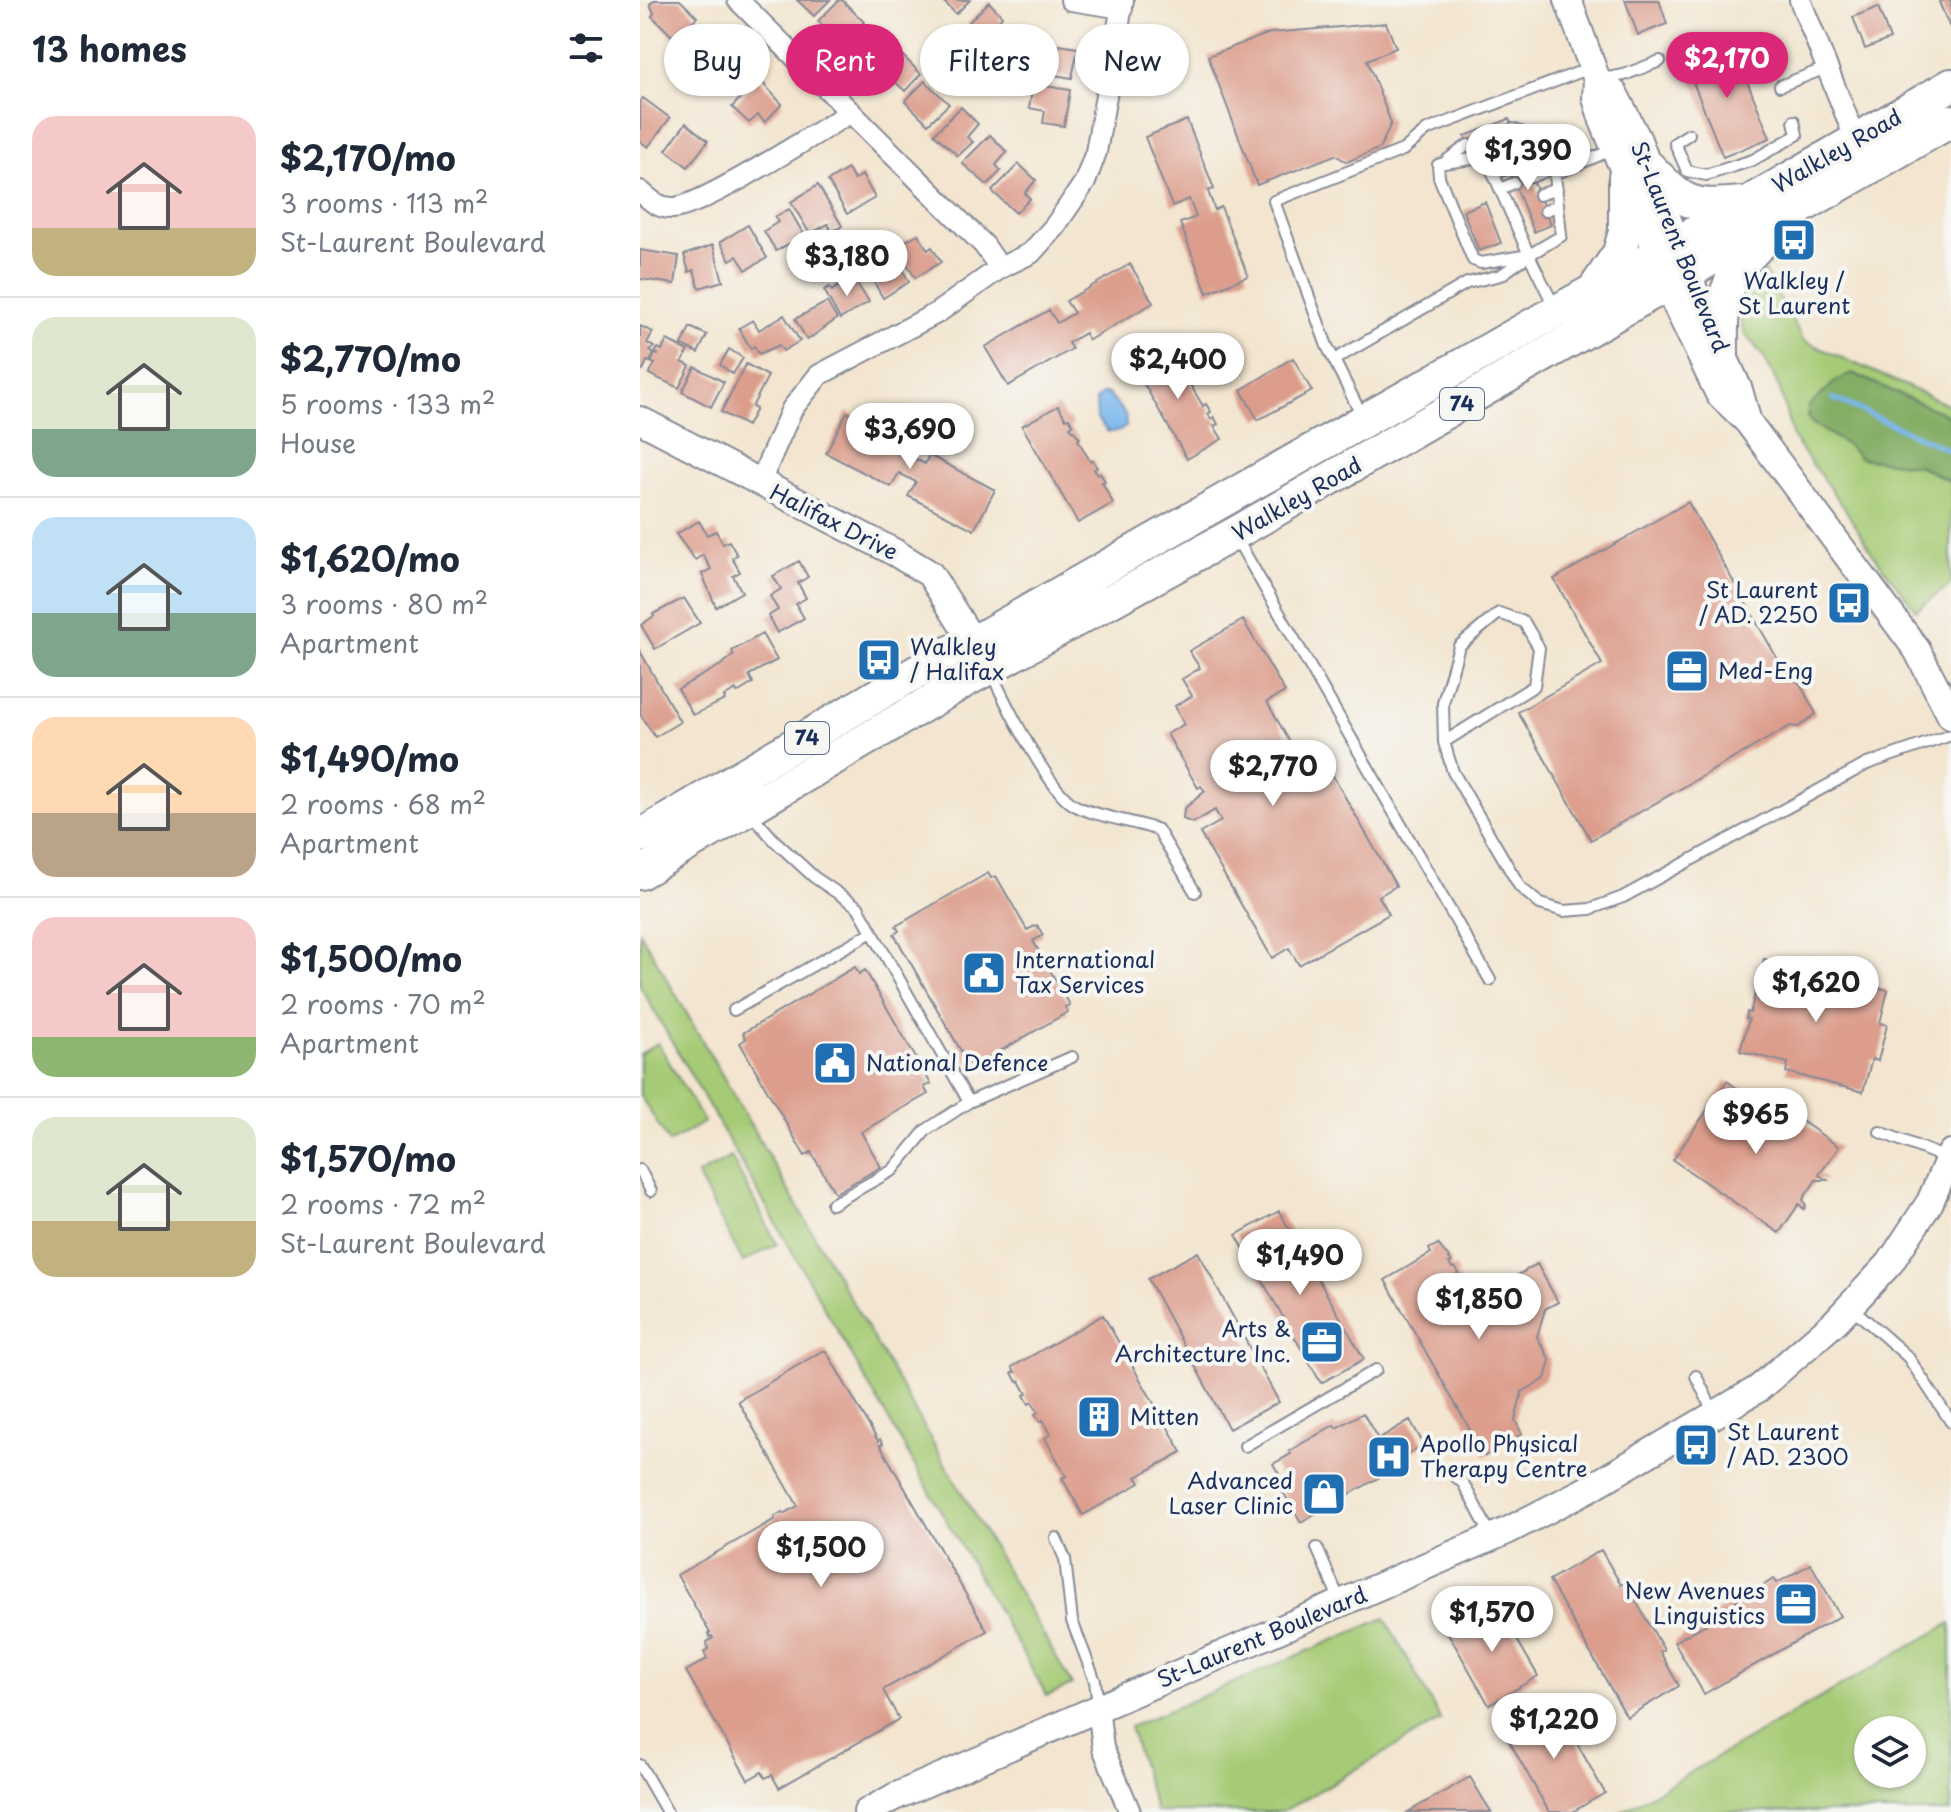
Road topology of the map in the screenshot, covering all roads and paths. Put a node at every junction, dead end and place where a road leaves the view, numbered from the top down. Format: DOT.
graph roads {
  1 [pos="738,0"];
  2 [pos="1071,0"];
  3 [pos="1568,0"];
  4 [pos="1800,0"];
  5 [pos="1123,4"];
  6 [pos="1660,61"];
  7 [pos="1826,68"];
  8 [pos="1595,74"];
  9 [pos="1951,85"];
  10 [pos="1780,86"];
  11 [pos="851,112"];
  12 [pos="1794,121"];
  13 [pos="1951,121"];
  14 [pos="1513,129"];
  15 [pos="1689,134"];
  16 [pos="1539,139"];
  17 [pos="1856,140"];
  18 [pos="1468,145"];
  19 [pos="1547,155"];
  20 [pos="1486,157"];
  21 [pos="1526,162"];
  22 [pos="1444,163"];
  23 [pos="1629,164"];
  24 [pos="1508,168"];
  25 [pos="1554,171"];
  26 [pos="1494,174"];
  27 [pos="1531,177"];
  28 [pos="1514,183"];
  29 [pos="1500,189"];
  30 [pos="1557,189"];
  31 [pos="640,191"];
  32 [pos="1539,195"];
  33 [pos="1521,202"];
  34 [pos="1749,202"];
  35 [pos="1558,205"];
  36 [pos="1508,207"];
  37 [pos="1798,208"];
  38 [pos="1545,211"];
  39 [pos="1528,217"];
  40 [pos="1515,223"];
  41 [pos="1529,255"];
  42 [pos="1672,263"];
  43 [pos="1000,268"];
  44 [pos="1593,291"];
  45 [pos="1556,312"];
  46 [pos="1722,352"];
  47 [pos="1334,360"];
  48 [pos="1369,418"];
  49 [pos="640,420"];
  50 [pos="1748,422"];
  51 [pos="1392,444"];
  52 [pos="759,484"];
  53 [pos="1234,534"];
  54 [pos="982,655"];
  55 [pos="1951,716"];
  56 [pos="1951,735"];
  57 [pos="1444,742"];
  58 [pos="740,797"];
  59 [pos="640,836"];
  60 [pos="640,873"];
  61 [pos="1195,892"];
  62 [pos="872,932"];
  63 [pos="1490,980"];
  64 [pos="734,1010"];
  65 [pos="1072,1057"];
  66 [pos="969,1102"];
  67 [pos="1880,1132"];
  68 [pos="1950,1157"];
  69 [pos="640,1170"];
  70 [pos="651,1191"];
  71 [pos="832,1204"];
  72 [pos="1850,1306"];
  73 [pos="1376,1370"];
  74 [pos="1696,1376"];
  75 [pos="1715,1415"];
  76 [pos="1951,1422"];
  77 [pos="1245,1446"];
  78 [pos="1448,1470"];
  79 [pos="1056,1538"];
  80 [pos="1492,1538"];
  81 [pos="1317,1548"];
  82 [pos="1340,1603"];
  83 [pos="1098,1707"];
  84 [pos="640,1765"];
  85 [pos="667,1812"];
  86 [pos="867,1812"];
  87 [pos="1130,1812"];
  1 -- 11 [label="street"];
  2 -- 5 [label="street"];
  3 -- 8 [label="street, St-Laurent Boulevard"];
  4 -- 7 [label="street"];
  5 -- 43 [label="street"];
  6 -- 8 [label="lane"];
  7 -- 10 [label="lane"];
  7 -- 17 [label="street"];
  8 -- 23 [label="street, St-Laurent Boulevard"];
  8 -- 23 [label="street, St-Laurent Boulevard"];
  8 -- 47 [label="lane"];
  9 -- 17 [label="main road, Walkley Road / 74"];
  11 -- 31 [label="street"];
  11 -- 43 [label="street"];
  12 -- 15 [label="lane"];
  13 -- 37 [label="main road, Walkley Road / 74"];
  14 -- 16 [label="lane"];
  16 -- 19 [label="lane"];
  16 -- 20 [label="lane"];
  17 -- 34 [label="main road, Walkley Road / 74"];
  18 -- 22 [label="lane"];
  19 -- 21 [label="lane"];
  19 -- 25 [label="lane"];
  20 -- 22 [label="lane"];
  20 -- 26 [label="lane"];
  22 -- 41 [label="lane"];
  23 -- 25 [label="lane"];
  23 -- 34 [label="main road"];
  23 -- 42 [label="street, St-Laurent Boulevard"];
  23 -- 44 [label="main road"];
  24 -- 26 [label="lane"];
  25 -- 27 [label="lane"];
  25 -- 30 [label="lane"];
  26 -- 29 [label="lane"];
  28 -- 29 [label="lane"];
  29 -- 36 [label="lane"];
  30 -- 32 [label="lane"];
  30 -- 35 [label="lane"];
  33 -- 36 [label="lane"];
  34 -- 42 [label="main road, Walkley Road / 74"];
  35 -- 38 [label="lane"];
  35 -- 41 [label="lane"];
  36 -- 40 [label="lane"];
  37 -- 42 [label="main road, Walkley Road / 74"];
  37 -- 46 [label="main road"];
  39 -- 40 [label="lane"];
  40 -- 41 [label="lane"];
  41 -- 45 [label="lane"];
  41 -- 47 [label="lane"];
  42 -- 44 [label="main road, Walkley Road / 74"];
  42 -- 46 [label="street, St-Laurent Boulevard"];
  42 -- 50 [label="street, St-Laurent Boulevard"];
  42 -- 51 [label="main road, Walkley Road / 74"];
  43 -- 52 [label="street"];
  44 -- 45 [label="main road, Walkley Road / 74"];
  45 -- 48 [label="main road, Walkley Road / 74"];
  46 -- 50 [label="street, St-Laurent Boulevard"];
  47 -- 48 [label="lane"];
  48 -- 51 [label="main road"];
  48 -- 54 [label="main road, Walkley Road / 74"];
  49 -- 52 [label="street, Halifax Drive"];
  50 -- 55 [label="street, St-Laurent Boulevard"];
  51 -- 53 [label="main road, Walkley Road / 74"];
  52 -- 54 [label="street, Halifax Drive"];
  53 -- 54 [label="main road, Walkley Road / 74"];
  53 -- 63 [label="lane"];
  54 -- 58 [label="main road, Walkley Road / 74"];
  54 -- 61 [label="lane"];
  56 -- 57 [label="lane"];
  57 -- 57 [label="lane"];
  58 -- 59 [label="main road, Walkley Road / 74"];
  58 -- 60 [label="main road, Walkley Road / 74"];
  58 -- 62 [label="lane"];
  62 -- 64 [label="lane"];
  62 -- 66 [label="lane"];
  65 -- 66 [label="lane"];
  66 -- 71 [label="lane"];
  67 -- 68 [label="lane"];
  68 -- 72 [label="street, St-Laurent Boulevard"];
  69 -- 70 [label="lane"];
  72 -- 75 [label="street, St-Laurent Boulevard"];
  72 -- 76 [label="lane"];
  73 -- 77 [label="lane"];
  74 -- 75 [label="lane"];
  75 -- 80 [label="street, St-Laurent Boulevard"];
  78 -- 80 [label="lane"];
  79 -- 83 [label="lane"];
  80 -- 82 [label="street, St-Laurent Boulevard"];
  81 -- 82 [label="lane"];
  82 -- 83 [label="street, St-Laurent Boulevard"];
  83 -- 86 [label="street, St-Laurent Boulevard"];
  83 -- 87 [label="street"];
  84 -- 85 [label="lane"];
}
